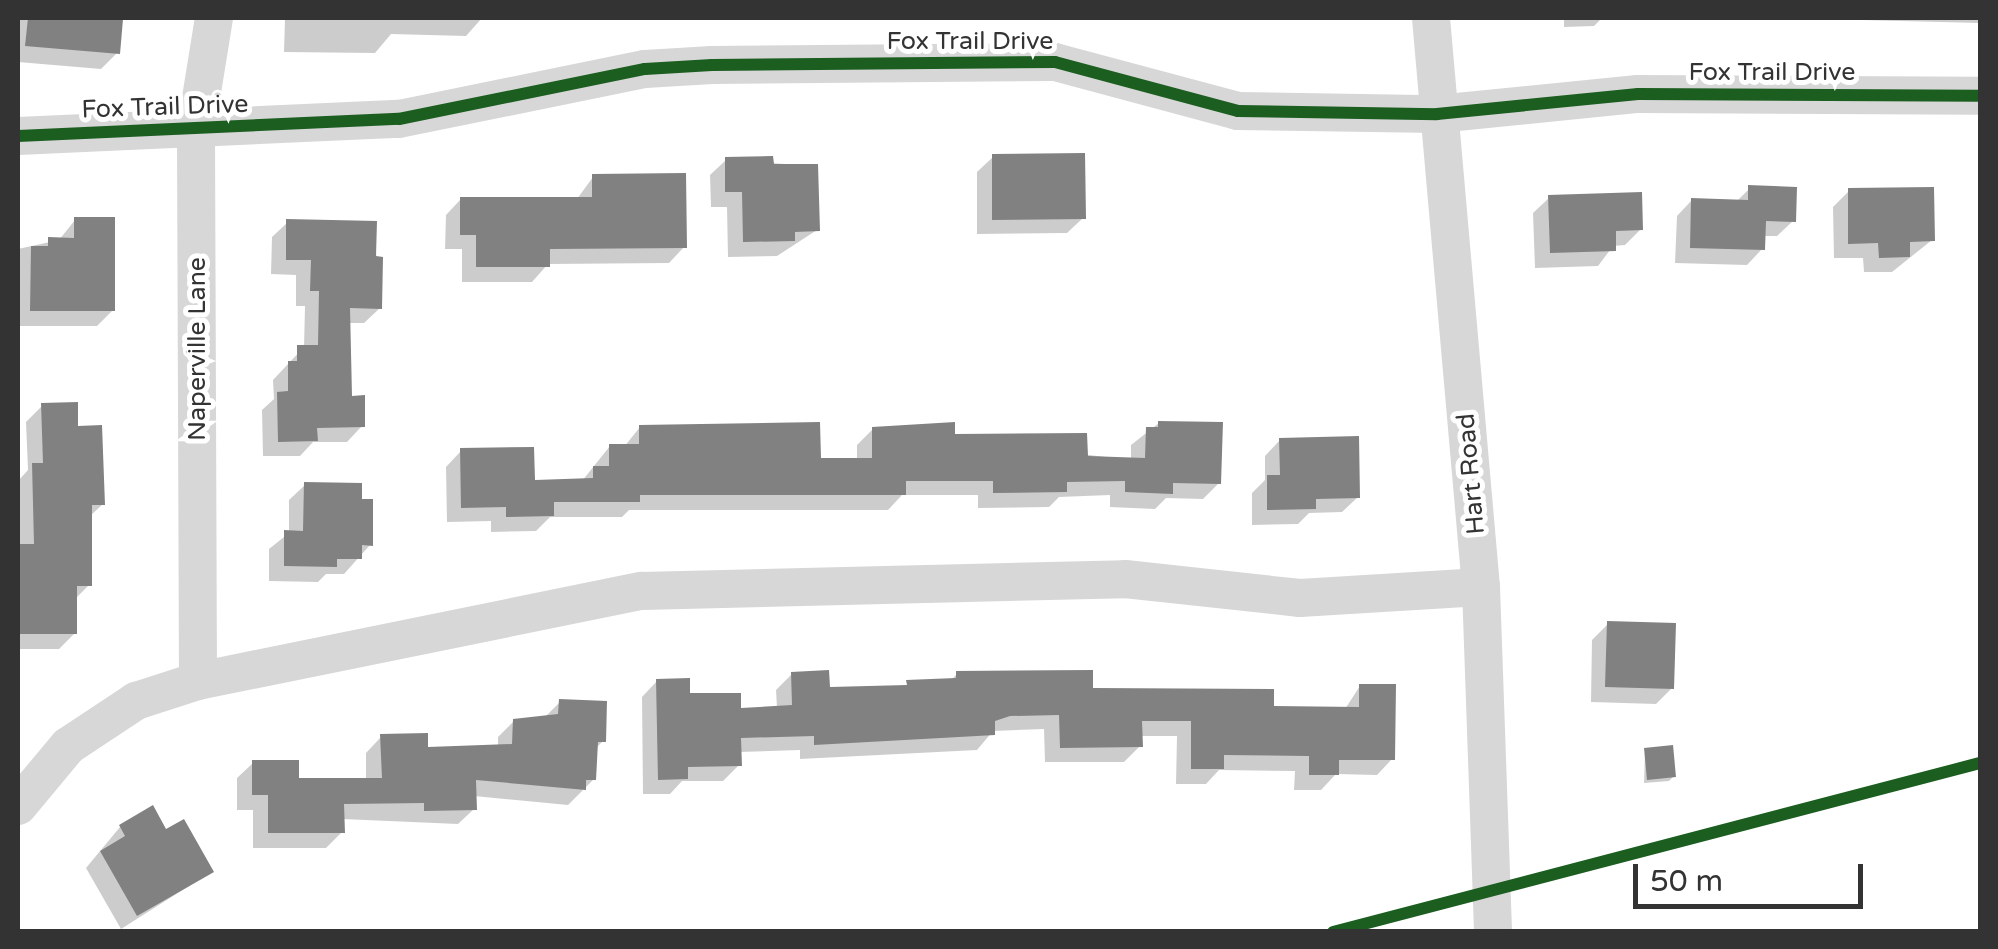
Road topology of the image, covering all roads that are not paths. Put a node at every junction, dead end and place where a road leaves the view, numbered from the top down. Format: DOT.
graph roads {
  1 [pos="214,18"];
  2 [pos="1431,18"];
  3 [pos="1980,96"];
  4 [pos="1437,114"];
  5 [pos="196,128"];
  6 [pos="18,136"];
  7 [pos="1480,586"];
  8 [pos="198,681"];
  9 [pos="18,806"];
  10 [pos="1493,932"];
  1 -- 5 [label="street, Naperville Lane"];
  2 -- 4 [label="street, Hart Road"];
  3 -- 4 [label="street, Fox Trail Drive"];
  4 -- 5 [label="street, Fox Trail Drive"];
  4 -- 7 [label="street, Hart Road"];
  5 -- 6 [label="street, Fox Trail Drive"];
  5 -- 8 [label="street, Naperville Lane"];
  7 -- 8 [label="street"];
  7 -- 10 [label="street, Hart Road"];
  8 -- 9 [label="street"];
}
